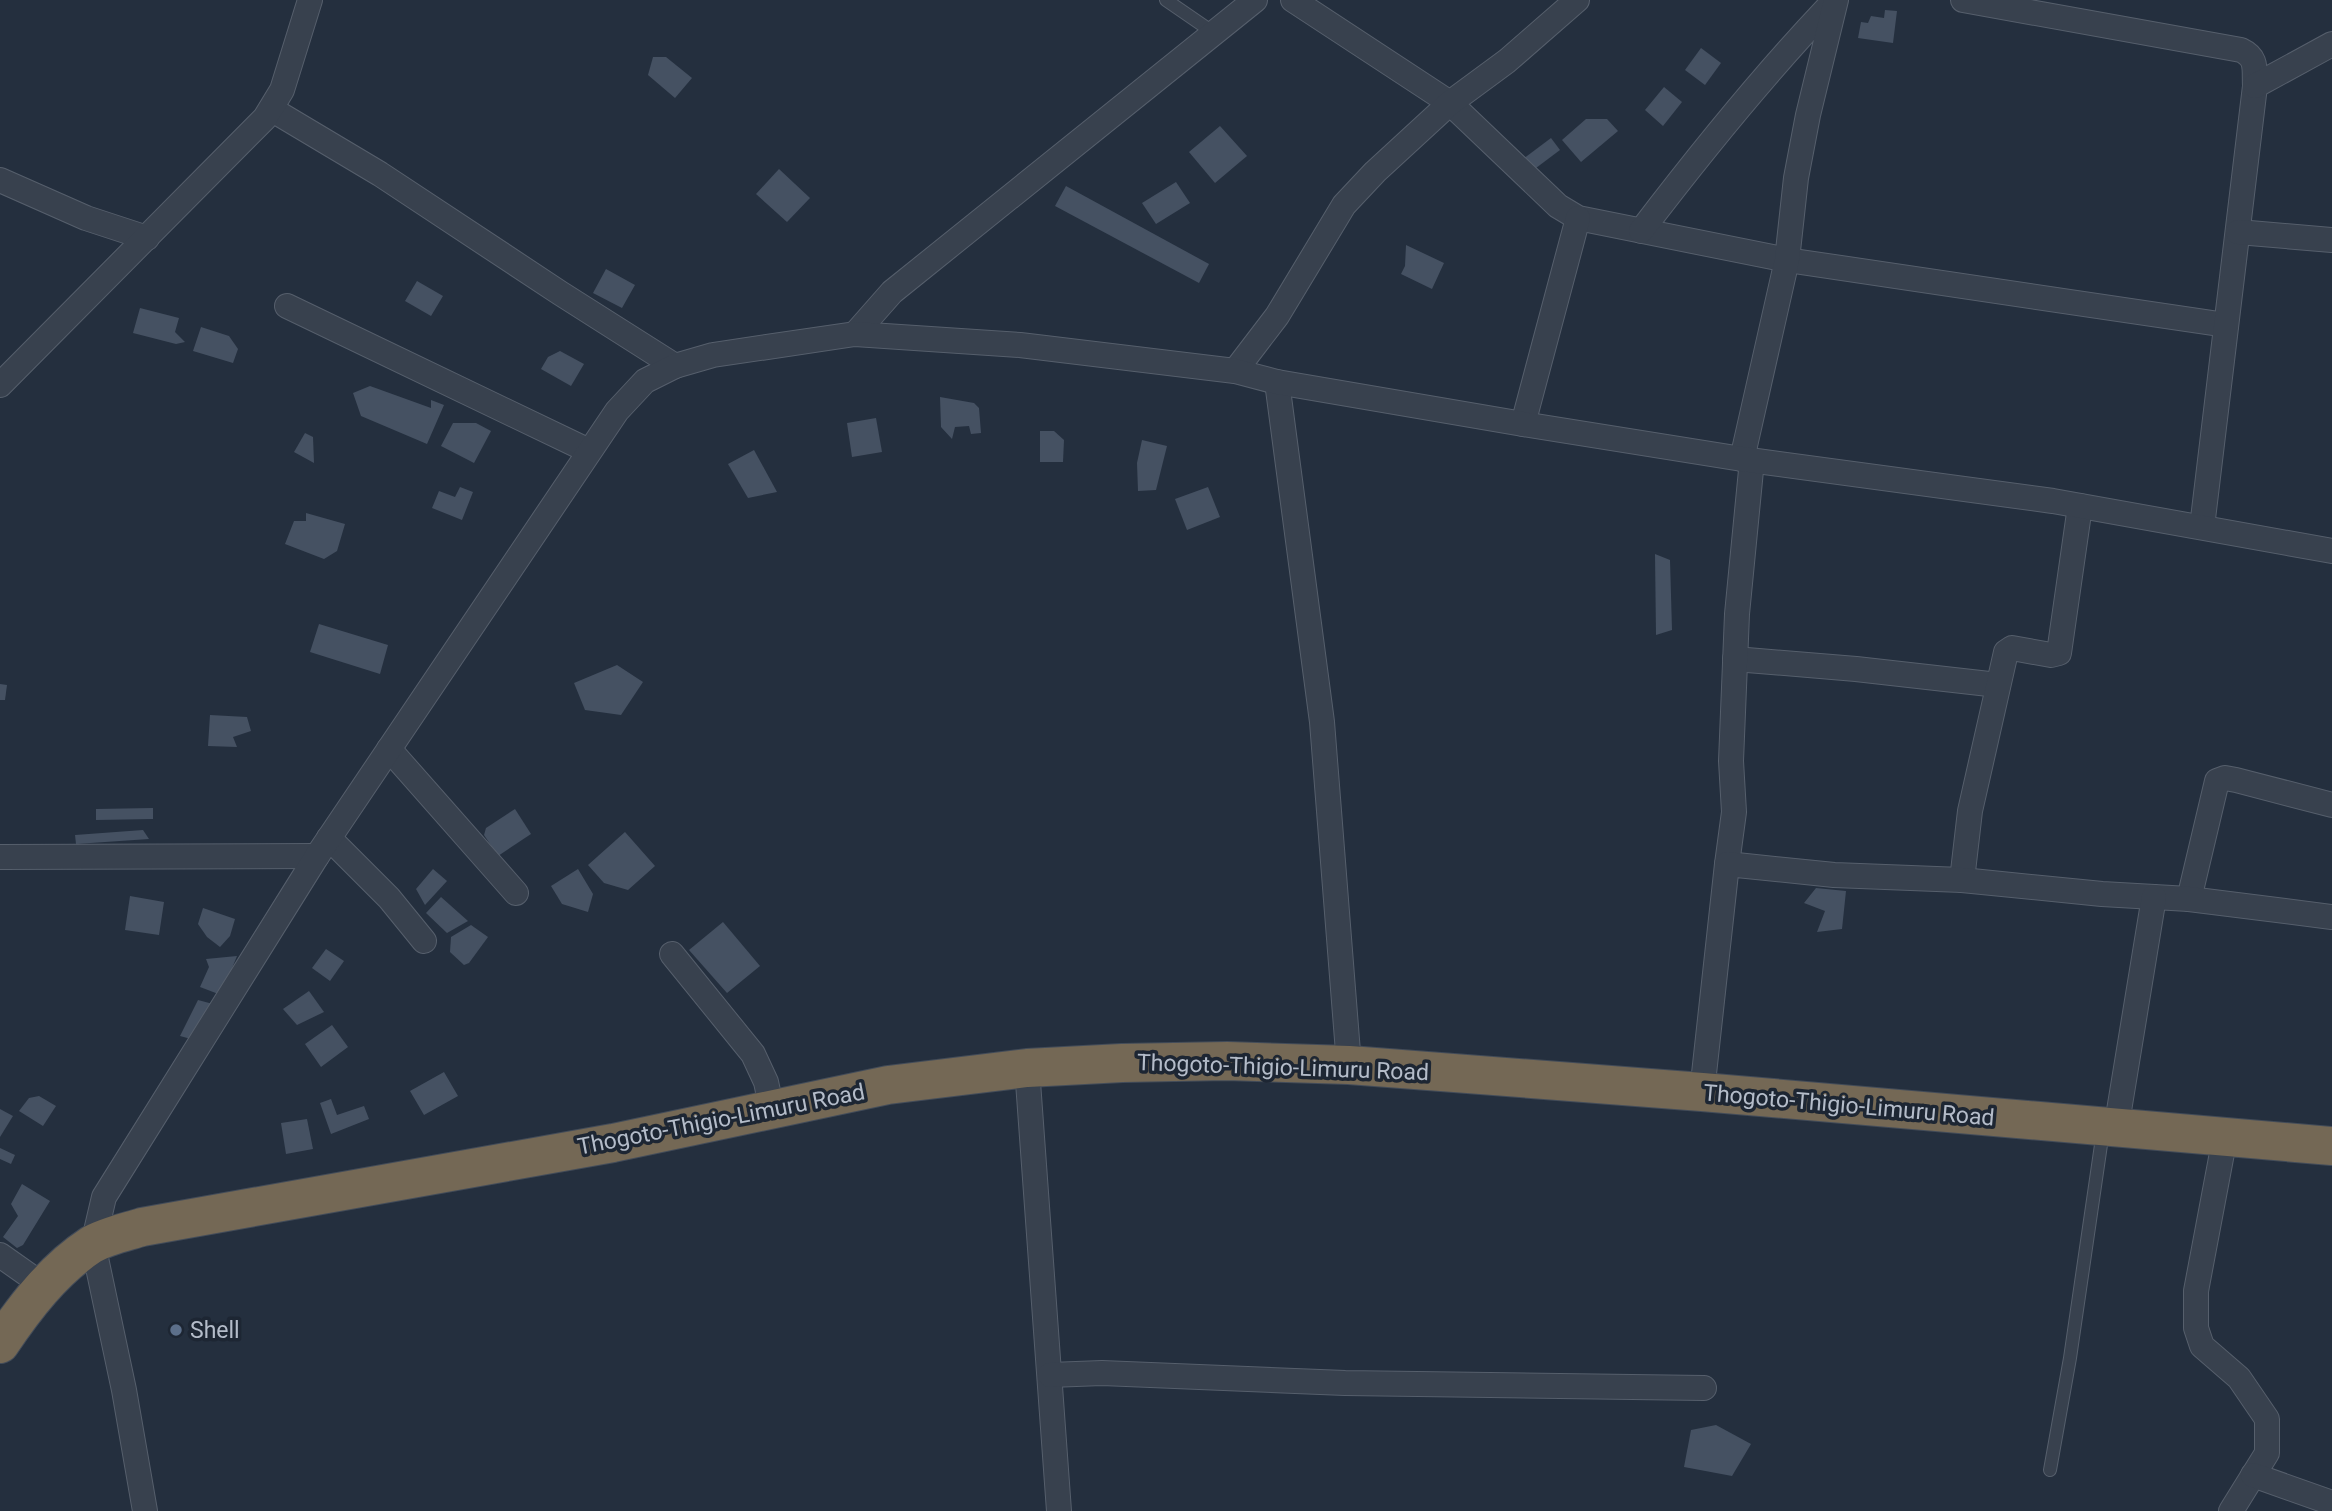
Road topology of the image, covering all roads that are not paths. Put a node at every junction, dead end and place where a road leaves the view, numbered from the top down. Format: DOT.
graph roads {
  1 [pos="310,0"];
  2 [pos="1166,0"];
  3 [pos="1255,0"];
  4 [pos="1293,0"];
  5 [pos="1577,0"];
  6 [pos="1835,0"];
  7 [pos="1963,0"];
  8 [pos="2046,7"];
  9 [pos="1214,33"];
  10 [pos="2332,44"];
  11 [pos="2255,86"];
  12 [pos="1450,103"];
  13 [pos="271,108"];
  14 [pos="0,180"];
  15 [pos="1578,218"];
  16 [pos="1641,231"];
  17 [pos="2238,232"];
  18 [pos="147,238"];
  19 [pos="2332,240"];
  20 [pos="1787,260"];
  21 [pos="288,306"];
  22 [pos="2227,324"];
  23 [pos="855,334"];
  24 [pos="675,366"];
  25 [pos="1235,371"];
  26 [pos="1277,382"];
  27 [pos="0,385"];
  28 [pos="1523,424"];
  29 [pos="589,451"];
  30 [pos="1747,459"];
  31 [pos="2080,506"];
  32 [pos="2202,527"];
  33 [pos="2332,551"];
  34 [pos="1735,659"];
  35 [pos="1998,685"];
  36 [pos="389,749"];
  37 [pos="2330,797"];
  38 [pos="323,847"];
  39 [pos="0,857"];
  40 [pos="1727,864"];
  41 [pos="1962,880"];
  42 [pos="516,892"];
  43 [pos="2154,897"];
  44 [pos="2189,899"];
  45 [pos="2332,917"];
  46 [pos="424,941"];
  47 [pos="672,954"];
  48 [pos="1349,1065"];
  49 [pos="1027,1068"];
  50 [pos="1702,1092"];
  51 [pos="772,1110"];
  52 [pos="2110,1128"];
  53 [pos="2225,1138"];
  54 [pos="2332,1146"];
  55 [pos="93,1244"];
  56 [pos="0,1255"];
  57 [pos="44,1286"];
  58 [pos="0,1344"];
  59 [pos="1050,1375"];
  60 [pos="1704,1388"];
  61 [pos="2050,1470"];
  62 [pos="2253,1475"];
  63 [pos="2332,1503"];
  64 [pos="145,1511"];
  65 [pos="1059,1511"];
  66 [pos="2231,1511"];
  1 -- 13 [label="street"];
  2 -- 9 [label="lane"];
  3 -- 9 [label="street"];
  4 -- 12 [label="street"];
  5 -- 12 [label="street"];
  6 -- 16 [label="street"];
  6 -- 20 [label="street"];
  7 -- 8 [label="street"];
  8 -- 11 [label="street"];
  9 -- 23 [label="street"];
  10 -- 11 [label="street"];
  11 -- 17 [label="street"];
  12 -- 15 [label="street"];
  12 -- 25 [label="street"];
  13 -- 18 [label="street"];
  13 -- 24 [label="street"];
  14 -- 18 [label="street"];
  15 -- 16 [label="street"];
  15 -- 28 [label="street"];
  16 -- 20 [label="street"];
  17 -- 19 [label="street"];
  17 -- 22 [label="street"];
  18 -- 27 [label="street"];
  20 -- 22 [label="street"];
  20 -- 30 [label="street"];
  21 -- 29 [label="street"];
  22 -- 32 [label="street"];
  23 -- 24 [label="street"];
  23 -- 25 [label="street"];
  24 -- 29 [label="street"];
  25 -- 26 [label="street"];
  26 -- 28 [label="street"];
  26 -- 48 [label="street"];
  28 -- 30 [label="street"];
  29 -- 36 [label="street"];
  30 -- 31 [label="street"];
  30 -- 34 [label="street"];
  31 -- 32 [label="street"];
  31 -- 35 [label="street"];
  32 -- 33 [label="street"];
  34 -- 35 [label="street"];
  34 -- 40 [label="street"];
  35 -- 41 [label="street"];
  36 -- 38 [label="street"];
  36 -- 42 [label="street"];
  37 -- 44 [label="street"];
  38 -- 39 [label="street"];
  38 -- 46 [label="street"];
  38 -- 55 [label="street"];
  40 -- 41 [label="street"];
  40 -- 50 [label="street"];
  41 -- 43 [label="street"];
  43 -- 44 [label="street"];
  43 -- 52 [label="street"];
  44 -- 45 [label="street"];
  47 -- 51 [label="street"];
  48 -- 49 [label="highway, Thogoto-Thigio-Limuru Road"];
  48 -- 50 [label="highway, Thogoto-Thigio-Limuru Road"];
  49 -- 51 [label="highway, Thogoto-Thigio-Limuru Road"];
  49 -- 59 [label="street"];
  50 -- 52 [label="highway, Thogoto-Thigio-Limuru Road"];
  51 -- 55 [label="highway, Thogoto-Thigio-Limuru Road"];
  52 -- 53 [label="highway, Thogoto-Thigio-Limuru Road"];
  52 -- 61 [label="lane"];
  53 -- 54 [label="highway, Thogoto-Thigio-Limuru Road"];
  53 -- 62 [label="street"];
  55 -- 57 [label="highway, Thogoto-Thigio-Limuru Road"];
  55 -- 64 [label="street"];
  56 -- 57 [label="street"];
  57 -- 58 [label="highway, Thogoto-Thigio-Limuru Road"];
  59 -- 60 [label="street"];
  59 -- 65 [label="street"];
  62 -- 63 [label="street"];
  62 -- 66 [label="street"];
}
